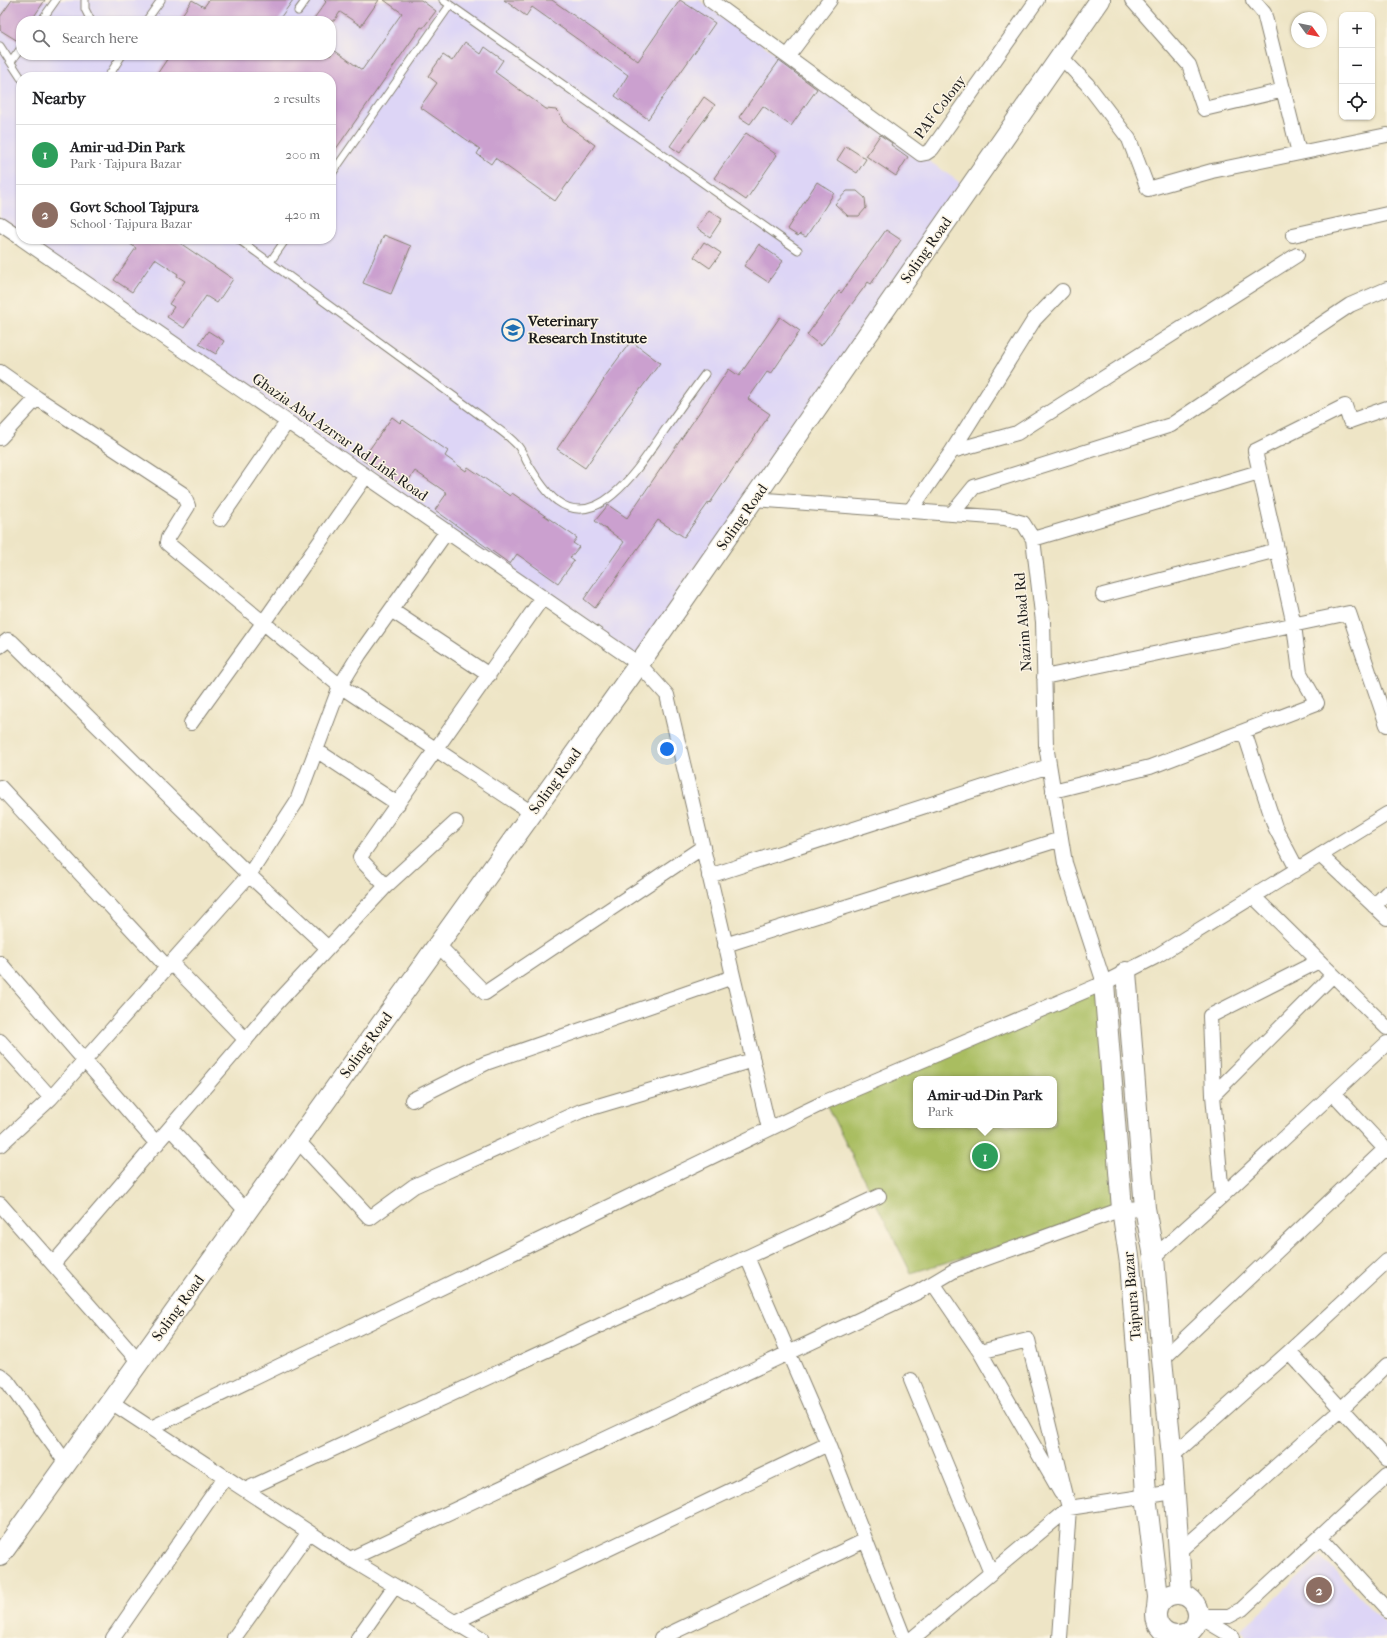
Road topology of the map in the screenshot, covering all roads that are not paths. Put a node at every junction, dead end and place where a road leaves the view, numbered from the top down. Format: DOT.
graph roads {
  1 [pos="56,0"];
  2 [pos="85,0"];
  3 [pos="161,0"];
  4 [pos="306,0"];
  5 [pos="710,0"];
  6 [pos="830,0"];
  7 [pos="1037,0"];
  8 [pos="1100,0"];
  9 [pos="1132,0"];
  10 [pos="1253,0"];
  11 [pos="447,2"];
  12 [pos="298,11"];
  13 [pos="45,16"];
  14 [pos="88,16"];
  15 [pos="150,16"];
  16 [pos="0,46"];
  17 [pos="16,55"];
  18 [pos="788,56"];
  19 [pos="1061,57"];
  20 [pos="119,60"];
  21 [pos="11,62"];
  22 [pos="17,72"];
  23 [pos="111,72"];
  24 [pos="1284,90"];
  25 [pos="1387,135"];
  26 [pos="1299,153"];
  27 [pos="336,168"];
  28 [pos="1387,214"];
  29 [pos="0,224"];
  30 [pos="16,235"];
  31 [pos="1293,235"];
  32 [pos="28,244"];
  33 [pos="245,244"];
  34 [pos="283,244"];
  35 [pos="798,250"];
  36 [pos="1297,255"];
  37 [pos="270,262"];
  38 [pos="1387,288"];
  39 [pos="1062,291"];
  40 [pos="0,372"];
  41 [pos="705,374"];
  42 [pos="37,398"];
  43 [pos="1387,408"];
  44 [pos="287,422"];
  45 [pos="0,438"];
  46 [pos="952,451"];
  47 [pos="1259,472"];
  48 [pos="366,476"];
  49 [pos="754,499"];
  50 [pos="910,511"];
  51 [pos="952,514"];
  52 [pos="220,519"];
  53 [pos="447,531"];
  54 [pos="1033,539"];
  55 [pos="1277,550"];
  56 [pos="1103,595"];
  57 [pos="543,597"];
  58 [pos="390,610"];
  59 [pos="263,623"];
  60 [pos="1294,625"];
  61 [pos="0,646"];
  62 [pos="639,664"];
  63 [pos="489,675"];
  64 [pos="1044,676"];
  65 [pos="340,686"];
  66 [pos="191,723"];
  67 [pos="1387,725"];
  68 [pos="1244,731"];
  69 [pos="316,750"];
  70 [pos="437,750"];
  71 [pos="1049,766"];
  72 [pos="0,787"];
  73 [pos="1053,791"];
  74 [pos="398,804"];
  75 [pos="532,813"];
  76 [pos="1387,814"];
  77 [pos="456,822"];
  78 [pos="1061,838"];
  79 [pos="702,847"];
  80 [pos="1320,855"];
  81 [pos="1297,869"];
  82 [pos="249,875"];
  83 [pos="709,876"];
  84 [pos="386,886"];
  85 [pos="1387,893"];
  86 [pos="1253,896"];
  87 [pos="1374,906"];
  88 [pos="1387,918"];
  89 [pos="438,945"];
  90 [pos="725,945"];
  91 [pos="328,948"];
  92 [pos="1320,961"];
  93 [pos="0,963"];
  94 [pos="169,965"];
  95 [pos="1126,972"];
  96 [pos="1333,975"];
  97 [pos="733,977"];
  98 [pos="1104,983"];
  99 [pos="1387,1028"];
  100 [pos="246,1040"];
  101 [pos="0,1041"];
  102 [pos="1387,1043"];
  103 [pos="85,1060"];
  104 [pos="752,1060"];
  105 [pos="1333,1093"];
  106 [pos="1213,1095"];
  107 [pos="51,1098"];
  108 [pos="412,1100"];
  109 [pos="170,1128"];
  110 [pos="769,1129"];
  111 [pos="298,1141"];
  112 [pos="157,1144"];
  113 [pos="0,1145"];
  114 [pos="1386,1150"];
  115 [pos="879,1196"];
  116 [pos="1222,1196"];
  117 [pos="0,1204"];
  118 [pos="1145,1208"];
  119 [pos="1122,1209"];
  120 [pos="247,1212"];
  121 [pos="747,1257"];
  122 [pos="1154,1257"];
  123 [pos="1387,1261"];
  124 [pos="53,1264"];
  125 [pos="933,1283"];
  126 [pos="980,1352"];
  127 [pos="1288,1352"];
  128 [pos="789,1353"];
  129 [pos="1162,1360"];
  130 [pos="139,1362"];
  131 [pos="1387,1365"];
  132 [pos="911,1380"];
  133 [pos="2,1381"];
  134 [pos="111,1402"];
  135 [pos="1342,1410"];
  136 [pos="151,1428"];
  137 [pos="828,1444"];
  138 [pos="1172,1456"];
  139 [pos="1387,1459"];
  140 [pos="66,1464"];
  141 [pos="1387,1475"];
  142 [pos="225,1477"];
  143 [pos="245,1490"];
  144 [pos="1174,1492"];
  145 [pos="1146,1495"];
  146 [pos="1069,1508"];
  147 [pos="309,1532"];
  148 [pos="1321,1538"];
  149 [pos="866,1540"];
  150 [pos="1178,1553"];
  151 [pos="0,1556"];
  152 [pos="350,1559"];
  153 [pos="991,1573"];
  154 [pos="395,1586"];
  155 [pos="1182,1594"];
  156 [pos="1384,1602"];
  157 [pos="1198,1616"];
  158 [pos="455,1622"];
  159 [pos="1159,1624"];
  160 [pos="1057,1636"];
  161 [pos="1185,1636"];
  162 [pos="113,1638"];
  163 [pos="234,1638"];
  164 [pos="358,1638"];
  165 [pos="481,1638"];
  166 [pos="661,1638"];
  167 [pos="904,1638"];
  168 [pos="913,1638"];
  169 [pos="1232,1638"];
  1 -- 13 [label="lane"];
  2 -- 14 [label="lane"];
  3 -- 15 [label="lane"];
  4 -- 12 [label="lane"];
  5 -- 18 [label="street, PAF Colony"];
  6 -- 18 [label="street"];
  7 -- 18 [label="street, PAF Colony"];
  8 -- 19 [label="street, Soling Road"];
  9 -- 24 [label="street"];
  10 -- 24 [label="street"];
  11 -- 27 [label="lane"];
  11 -- 35 [label="lane"];
  16 -- 21 [label="lane"];
  17 -- 21 [label="lane"];
  19 -- 26 [label="street"];
  19 -- 49 [label="street, Soling Road"];
  20 -- 23 [label="lane"];
  21 -- 22 [label="lane"];
  24 -- 26 [label="street"];
  25 -- 26 [label="street"];
  28 -- 31 [label="street"];
  29 -- 30 [label="street, Ghazia Abd Azrrar Rd Link Road"];
  32 -- 44 [label="street, Ghazia Abd Azrrar Rd Link Road"];
  33 -- 37 [label="lane"];
  34 -- 37 [label="lane"];
  36 -- 46 [label="street"];
  37 -- 41 [label="lane"];
  38 -- 51 [label="street"];
  39 -- 46 [label="street"];
  40 -- 42 [label="street"];
  42 -- 45 [label="street"];
  42 -- 59 [label="street"];
  43 -- 47 [label="street"];
  44 -- 48 [label="street, Ghazia Abd Azrrar Rd Link Road"];
  44 -- 52 [label="street"];
  46 -- 50 [label="street"];
  47 -- 54 [label="street"];
  47 -- 55 [label="street"];
  48 -- 53 [label="street, Ghazia Abd Azrrar Rd Link Road"];
  48 -- 59 [label="street"];
  49 -- 50 [label="street, Nazim Abad Rd"];
  49 -- 62 [label="street, Soling Road"];
  50 -- 51 [label="street, Nazim Abad Rd"];
  51 -- 54 [label="street, Nazim Abad Rd"];
  53 -- 57 [label="street, Ghazia Abd Azrrar Rd Link Road"];
  53 -- 58 [label="street"];
  54 -- 64 [label="street, Nazim Abad Rd"];
  55 -- 56 [label="street"];
  55 -- 60 [label="street"];
  57 -- 62 [label="street, Ghazia Abd Azrrar Rd Link Road"];
  57 -- 63 [label="street"];
  58 -- 63 [label="street"];
  58 -- 65 [label="street"];
  59 -- 65 [label="street"];
  59 -- 66 [label="street"];
  60 -- 64 [label="street"];
  60 -- 67 [label="street"];
  60 -- 68 [label="street"];
  61 -- 82 [label="street"];
  62 -- 75 [label="street, Soling Road"];
  62 -- 79 [label="street, Ghazia Abd Azrrar Rd Link Road"];
  63 -- 70 [label="street"];
  64 -- 71 [label="street, Nazim Abad Rd"];
  65 -- 69 [label="street"];
  65 -- 70 [label="street"];
  68 -- 73 [label="street"];
  68 -- 81 [label="street"];
  69 -- 74 [label="street"];
  69 -- 82 [label="street"];
  70 -- 74 [label="street"];
  70 -- 75 [label="street"];
  71 -- 73 [label="street, Nazim Abad Rd"];
  71 -- 83 [label="street"];
  72 -- 94 [label="street"];
  73 -- 78 [label="street, Nazim Abad Rd"];
  74 -- 84 [label="street"];
  75 -- 89 [label="street, Soling Road"];
  76 -- 80 [label="street"];
  77 -- 84 [label="street"];
  78 -- 90 [label="street"];
  78 -- 98 [label="street, Nazim Abad Rd"];
  79 -- 83 [label="street, Ghazia Abd Azrrar Rd Link Road"];
  79 -- 89 [label="street"];
  80 -- 81 [label="street"];
  80 -- 87 [label="street"];
  81 -- 86 [label="street"];
  82 -- 91 [label="street"];
  82 -- 94 [label="street"];
  83 -- 90 [label="street, Ghazia Abd Azrrar Rd Link Road"];
  84 -- 91 [label="street"];
  85 -- 87 [label="street"];
  86 -- 92 [label="street"];
  86 -- 95 [label="street"];
  87 -- 88 [label="street"];
  89 -- 111 [label="street, Soling Road"];
  90 -- 97 [label="street, Ghazia Abd Azrrar Rd Link Road"];
  91 -- 100 [label="street"];
  92 -- 96 [label="street"];
  92 -- 106 [label="street"];
  93 -- 103 [label="street"];
  94 -- 100 [label="street"];
  94 -- 103 [label="street"];
  95 -- 98 [label="street"];
  95 -- 118 [label="street, Tajpura Bazar"];
  96 -- 99 [label="street"];
  96 -- 106 [label="street"];
  97 -- 104 [label="street, Ghazia Abd Azrrar Rd Link Road"];
  97 -- 108 [label="street"];
  98 -- 110 [label="street"];
  98 -- 119 [label="street, Tajpura Bazar"];
  100 -- 109 [label="street"];
  101 -- 107 [label="street"];
  102 -- 105 [label="street"];
  103 -- 107 [label="street"];
  103 -- 112 [label="street"];
  104 -- 110 [label="street, Ghazia Abd Azrrar Rd Link Road"];
  104 -- 111 [label="street"];
  105 -- 114 [label="street"];
  105 -- 116 [label="street"];
  106 -- 116 [label="street"];
  107 -- 113 [label="street"];
  109 -- 112 [label="street"];
  109 -- 120 [label="street"];
  110 -- 136 [label="street"];
  111 -- 120 [label="street, Soling Road"];
  112 -- 124 [label="street"];
  114 -- 129 [label="street"];
  115 -- 121 [label="street"];
  116 -- 122 [label="street"];
  117 -- 124 [label="street"];
  118 -- 119 [label="street"];
  118 -- 122 [label="street, Tajpura Bazar"];
  119 -- 125 [label="street"];
  119 -- 145 [label="street, Tajpura Bazar"];
  120 -- 130 [label="street, Soling Road"];
  121 -- 128 [label="street"];
  121 -- 143 [label="street"];
  122 -- 129 [label="street, Tajpura Bazar"];
  123 -- 127 [label="street"];
  124 -- 130 [label="street"];
  125 -- 126 [label="street"];
  125 -- 128 [label="street"];
  126 -- 146 [label="street"];
  126 -- 146 [label="street"];
  127 -- 135 [label="street"];
  127 -- 138 [label="street"];
  128 -- 137 [label="street"];
  128 -- 152 [label="street"];
  129 -- 138 [label="street, Tajpura Bazar"];
  130 -- 134 [label="street, Soling Road"];
  131 -- 135 [label="street"];
  132 -- 153 [label="street"];
  133 -- 140 [label="street"];
  134 -- 136 [label="street"];
  134 -- 140 [label="street, Soling Road"];
  135 -- 139 [label="street"];
  135 -- 150 [label="street"];
  136 -- 142 [label="street"];
  137 -- 149 [label="street"];
  137 -- 158 [label="street"];
  138 -- 144 [label="street, Tajpura Bazar"];
  140 -- 151 [label="street, Soling Road"];
  141 -- 148 [label="street"];
  142 -- 143 [label="street"];
  142 -- 162 [label="street"];
  143 -- 147 [label="street"];
  144 -- 145 [label="street"];
  144 -- 150 [label="street, Tajpura Bazar"];
  145 -- 146 [label="street"];
  145 -- 159 [label="street, Tajpura Bazar"];
  146 -- 153 [label="street"];
  146 -- 160 [label="street"];
  147 -- 152 [label="street"];
  147 -- 163 [label="street"];
  148 -- 156 [label="street"];
  148 -- 157 [label="street"];
  149 -- 166 [label="street"];
  149 -- 167 [label="street"];
  150 -- 155 [label="street, Tajpura Bazar"];
  152 -- 154 [label="street"];
  153 -- 168 [label="street"];
  154 -- 158 [label="street"];
  154 -- 164 [label="street"];
  155 -- 157 [label="street"];
  155 -- 159 [label="street"];
  157 -- 161 [label="street"];
  157 -- 169 [label="street"];
  158 -- 165 [label="street"];
  159 -- 161 [label="street"];
}
